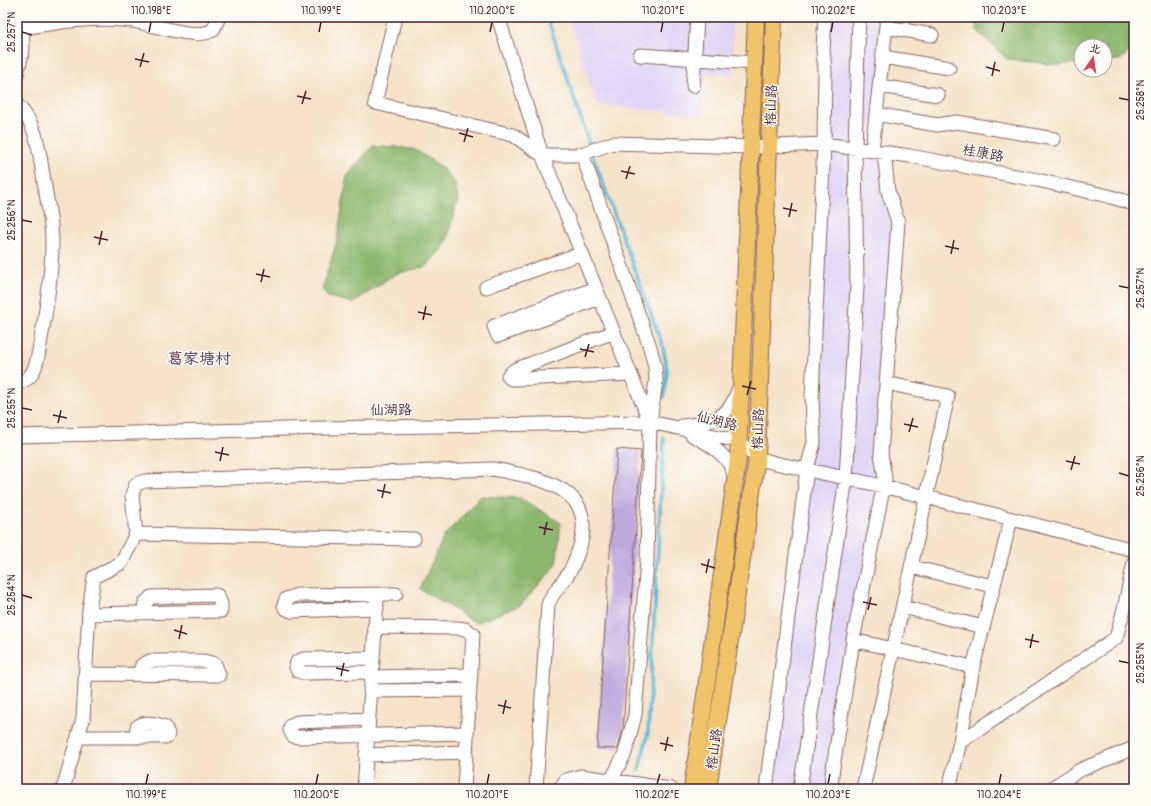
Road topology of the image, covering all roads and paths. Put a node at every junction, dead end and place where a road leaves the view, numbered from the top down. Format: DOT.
graph roads {
  1 [pos="219,17"];
  2 [pos="395,17"];
  3 [pos="498,17"];
  4 [pos="756,17"];
  5 [pos="774,17"];
  6 [pos="825,17"];
  7 [pos="859,17"];
  8 [pos="697,18"];
  9 [pos="75,19"];
  10 [pos="23,22"];
  11 [pos="886,22"];
  12 [pos="932,35"];
  13 [pos="640,55"];
  14 [pos="883,57"];
  15 [pos="695,58"];
  16 [pos="754,63"];
  17 [pos="949,68"];
  18 [pos="17,74"];
  19 [pos="694,86"];
  20 [pos="879,86"];
  21 [pos="938,95"];
  22 [pos="17,105"];
  23 [pos="876,114"];
  24 [pos="1054,139"];
  25 [pos="824,144"];
  26 [pos="751,147"];
  27 [pos="769,147"];
  28 [pos="855,147"];
  29 [pos="878,151"];
  30 [pos="582,154"];
  31 [pos="542,155"];
  32 [pos="1134,204"];
  33 [pos="582,253"];
  34 [pos="486,287"];
  35 [pos="598,293"];
  36 [pos="614,332"];
  37 [pos="631,374"];
  38 [pos="741,379"];
  39 [pos="17,382"];
  40 [pos="895,385"];
  41 [pos="650,422"];
  42 [pos="674,427"];
  43 [pos="758,435"];
  44 [pos="17,436"];
  45 [pos="738,441"];
  46 [pos="757,458"];
  47 [pos="775,463"];
  48 [pos="808,469"];
  49 [pos="754,475"];
  50 [pos="846,478"];
  51 [pos="735,482"];
  52 [pos="883,486"];
  53 [pos="927,498"];
  54 [pos="1011,519"];
  55 [pos="136,534"];
  56 [pos="414,540"];
  57 [pos="1134,550"];
  58 [pos="1134,562"];
  59 [pos="912,567"];
  60 [pos="993,586"];
  61 [pos="377,594"];
  62 [pos="396,594"];
  63 [pos="903,607"];
  64 [pos="377,608"];
  65 [pos="144,613"];
  66 [pos="89,614"];
  67 [pos="374,627"];
  68 [pos="983,627"];
  69 [pos="853,640"];
  70 [pos="894,649"];
  71 [pos="372,658"];
  72 [pos="973,667"];
  73 [pos="86,674"];
  74 [pos="139,674"];
  75 [pos="371,674"];
  76 [pos="471,675"];
  77 [pos="470,690"];
  78 [pos="370,691"];
  79 [pos="369,719"];
  80 [pos="467,733"];
  81 [pos="368,735"];
  82 [pos="79,737"];
  83 [pos="136,737"];
  84 [pos="960,742"];
  85 [pos="1134,748"];
  86 [pos="466,752"];
  87 [pos="366,755"];
  88 [pos="610,785"];
  89 [pos="639,786"];
  90 [pos="64,789"];
  91 [pos="364,789"];
  92 [pos="464,789"];
  93 [pos="536,789"];
  94 [pos="559,789"];
  95 [pos="671,789"];
  96 [pos="692,789"];
  97 [pos="708,789"];
  98 [pos="766,789"];
  99 [pos="800,789"];
  100 [pos="831,789"];
  101 [pos="863,789"];
  102 [pos="949,789"];
  103 [pos="1050,789"];
  1 -- 9 [label="street"];
  2 -- 31 [label="street"];
  3 -- 31 [label="street"];
  4 -- 16 [label="main road, 榕山路"];
  5 -- 27 [label="main road, 榕山路"];
  6 -- 25 [label="street"];
  7 -- 28 [label="street"];
  8 -- 15 [label="street"];
  9 -- 10 [label="street"];
  10 -- 18 [label="street"];
  11 -- 12 [label="street"];
  11 -- 14 [label="street"];
  13 -- 15 [label="street"];
  14 -- 17 [label="street"];
  14 -- 20 [label="street"];
  15 -- 16 [label="street"];
  15 -- 19 [label="street"];
  16 -- 26 [label="main road, 榕山路"];
  20 -- 21 [label="street"];
  20 -- 23 [label="street"];
  22 -- 39 [label="street"];
  23 -- 24 [label="street"];
  23 -- 29 [label="street"];
  25 -- 27 [label="street, 桂康路"];
  25 -- 28 [label="street, 桂康路"];
  25 -- 48 [label="street"];
  26 -- 27 [label="street, 桂康路"];
  26 -- 30 [label="street, 桂康路"];
  26 -- 38 [label="main road, 榕山路"];
  27 -- 43 [label="main road, 榕山路"];
  28 -- 29 [label="street, 桂康路"];
  28 -- 50 [label="street"];
  29 -- 32 [label="street, 桂康路"];
  29 -- 52 [label="street"];
  30 -- 31 [label="street, 桂康路"];
  30 -- 41 [label="street"];
  31 -- 33 [label="street"];
  33 -- 34 [label="street"];
  33 -- 35 [label="street"];
  35 -- 35 [label="street"];
  35 -- 36 [label="street"];
  36 -- 37 [label="street"];
  36 -- 37 [label="street"];
  37 -- 41 [label="street"];
  38 -- 42 [label="street"];
  38 -- 45 [label="main road, 榕山路"];
  40 -- 53 [label="street"];
  41 -- 42 [label="street, 仙湖路"];
  41 -- 44 [label="street, 仙湖路"];
  41 -- 88 [label="street"];
  42 -- 45 [label="street, 仙湖路"];
  42 -- 51 [label="street"];
  43 -- 46 [label="main road, 榕山路"];
  43 -- 47 [label="street"];
  45 -- 46 [label="street, 仙湖路"];
  45 -- 51 [label="main road, 榕山路"];
  46 -- 47 [label="street"];
  46 -- 49 [label="main road, 榕山路"];
  47 -- 48 [label="street"];
  47 -- 49 [label="street"];
  48 -- 50 [label="street"];
  48 -- 98 [label="street"];
  49 -- 97 [label="main road, 榕山路"];
  50 -- 52 [label="street"];
  50 -- 99 [label="street"];
  51 -- 96 [label="main road, 榕山路"];
  52 -- 53 [label="street"];
  52 -- 69 [label="street"];
  53 -- 54 [label="street"];
  53 -- 59 [label="street"];
  54 -- 57 [label="street"];
  54 -- 60 [label="street"];
  55 -- 56 [label="street"];
  55 -- 66 [label="street"];
  55 -- 93 [label="street"];
  58 -- 84 [label="street"];
  59 -- 60 [label="street"];
  59 -- 63 [label="street"];
  60 -- 68 [label="street"];
  61 -- 62 [label="street"];
  61 -- 64 [label="street"];
  61 -- 64 [label="street"];
  63 -- 68 [label="street"];
  63 -- 70 [label="street"];
  64 -- 67 [label="street"];
  65 -- 65 [label="street"];
  65 -- 66 [label="street"];
  66 -- 73 [label="street"];
  67 -- 71 [label="street"];
  67 -- 76 [label="street"];
  68 -- 72 [label="street"];
  69 -- 70 [label="street"];
  69 -- 100 [label="street"];
  70 -- 72 [label="street"];
  70 -- 101 [label="street"];
  71 -- 75 [label="street"];
  71 -- 75 [label="street"];
  72 -- 84 [label="street"];
  73 -- 74 [label="street"];
  73 -- 82 [label="street"];
  74 -- 74 [label="street"];
  75 -- 76 [label="street"];
  75 -- 78 [label="street"];
  76 -- 77 [label="street"];
  77 -- 78 [label="street"];
  77 -- 80 [label="street"];
  78 -- 79 [label="street"];
  79 -- 81 [label="street"];
  79 -- 81 [label="street"];
  80 -- 81 [label="street"];
  80 -- 86 [label="street"];
  81 -- 87 [label="street"];
  82 -- 83 [label="street"];
  82 -- 90 [label="street"];
  84 -- 102 [label="street"];
  85 -- 103 [label="street"];
  86 -- 87 [label="street"];
  86 -- 92 [label="street"];
  87 -- 91 [label="street"];
  88 -- 89 [label="street"];
  88 -- 94 [label="street"];
  89 -- 95 [label="street"];
}
